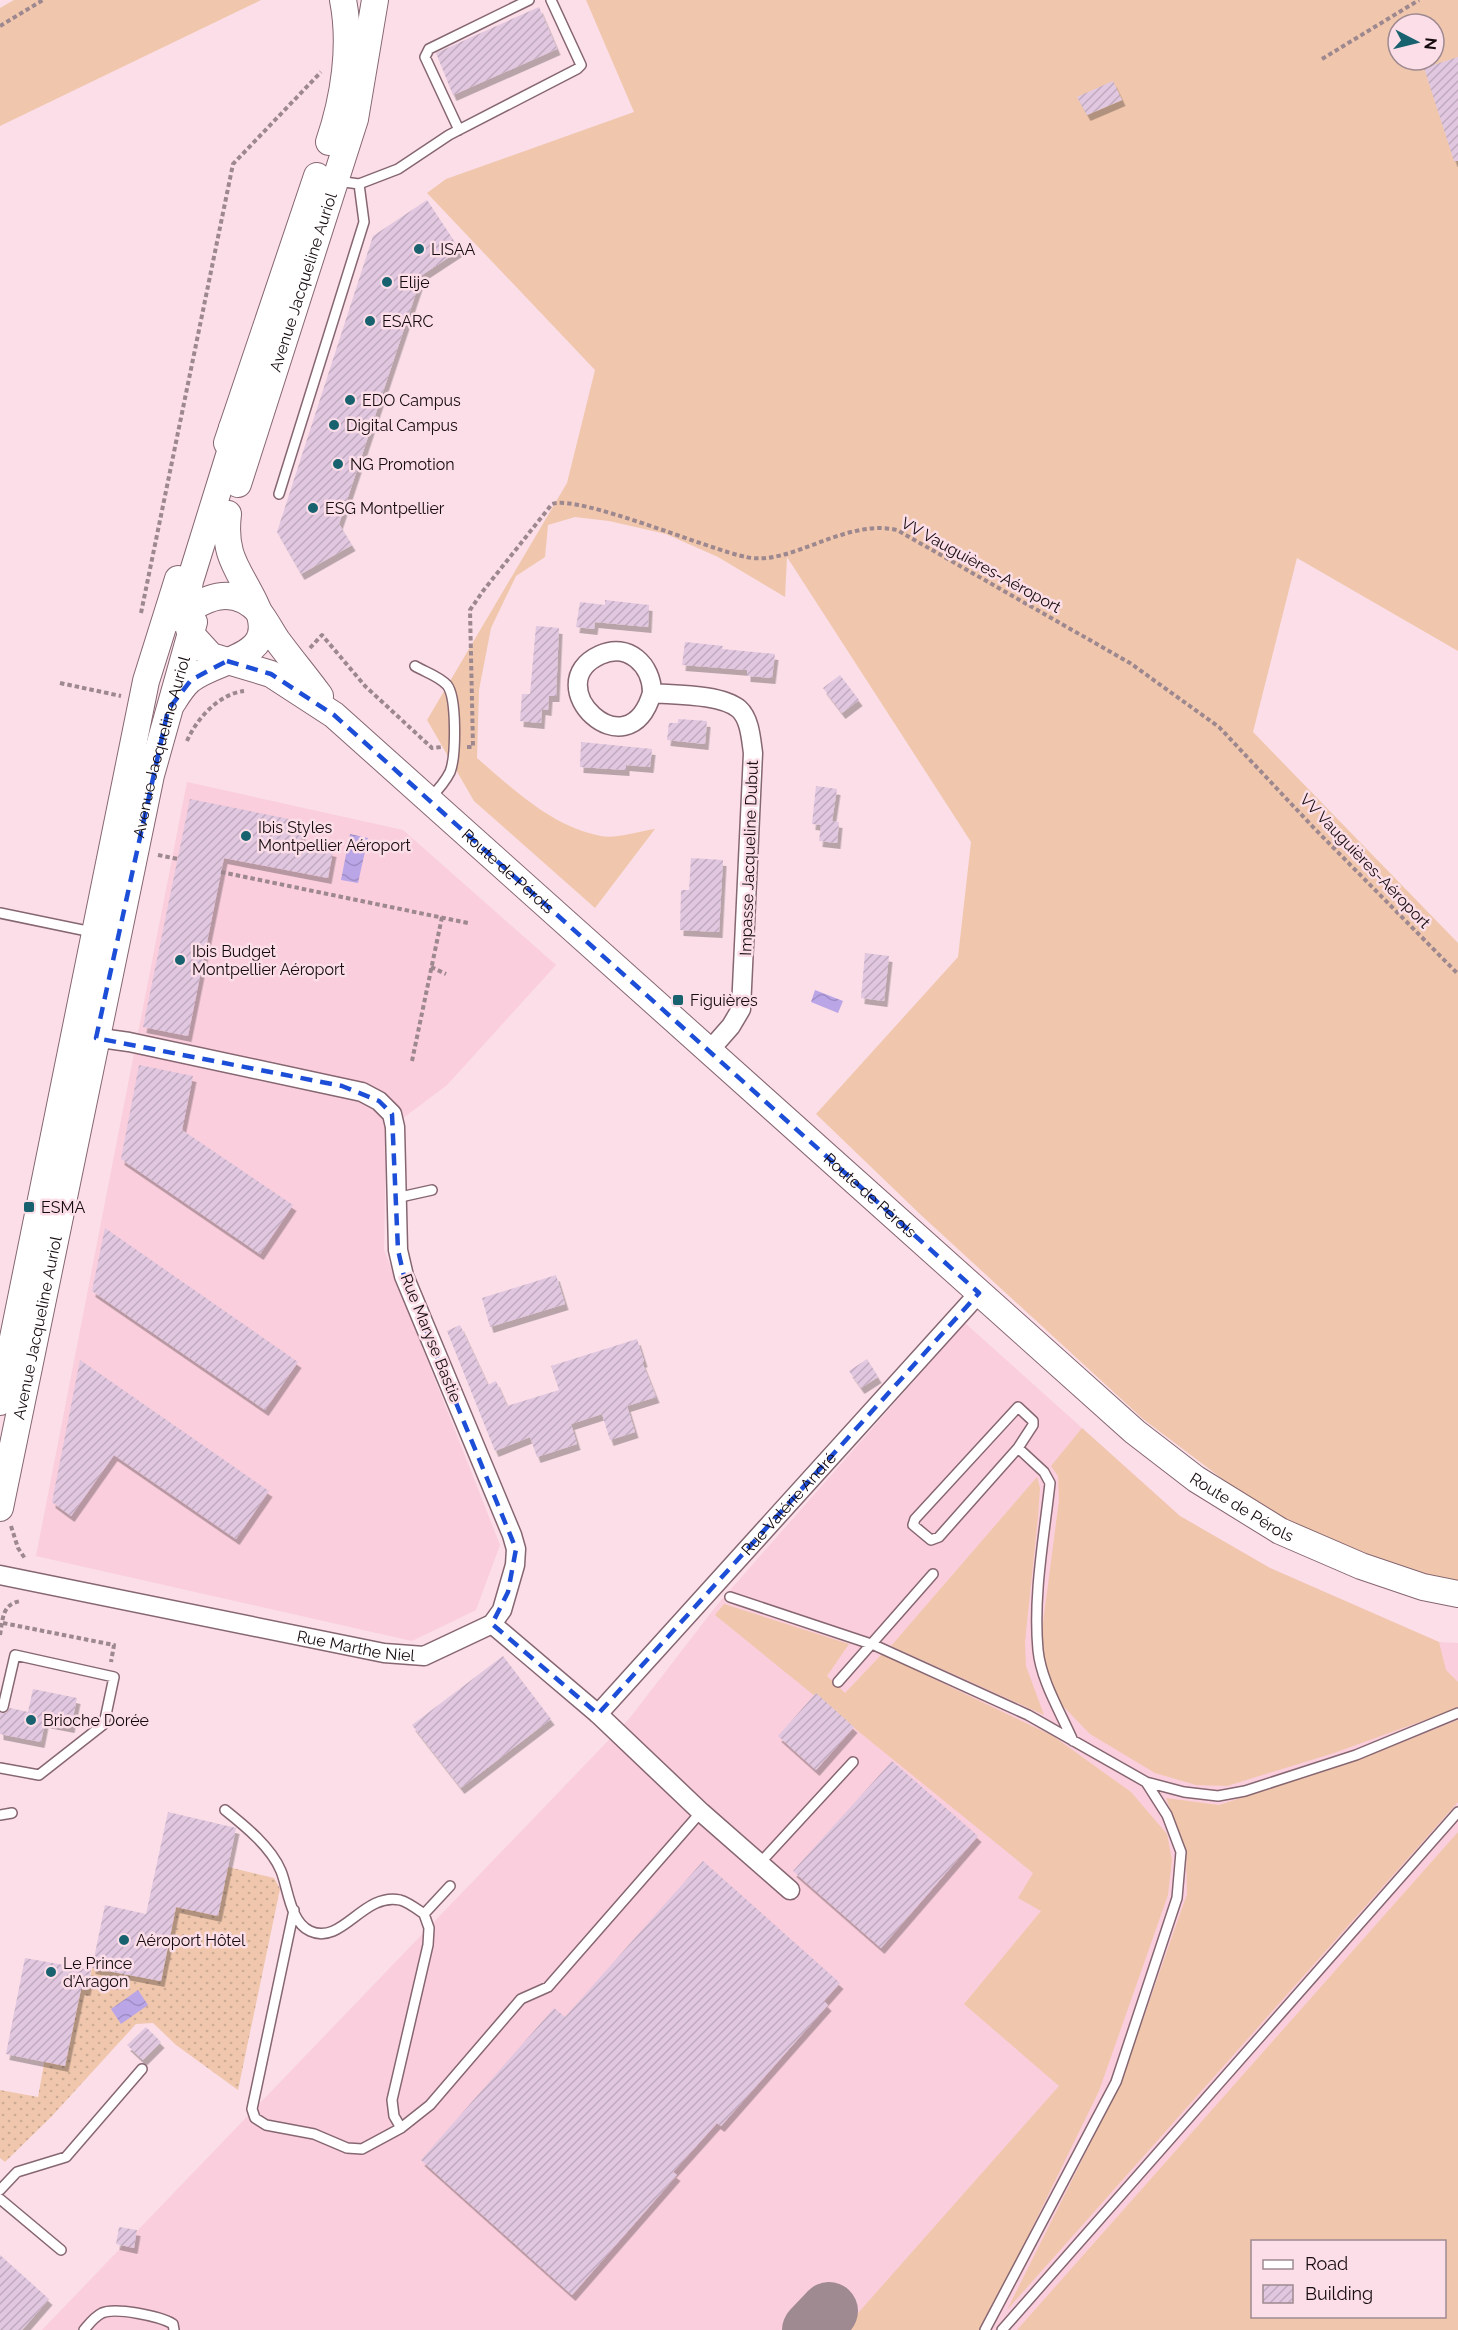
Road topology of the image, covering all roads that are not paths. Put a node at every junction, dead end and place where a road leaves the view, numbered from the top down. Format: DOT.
graph roads {
  1 [pos="343,0"];
  2 [pos="375,0"];
  3 [pos="382,0"];
  4 [pos="529,0"];
  5 [pos="551,0"];
  6 [pos="363,73"];
  7 [pos="459,130"];
  8 [pos="347,182"];
  9 [pos="232,428"];
  10 [pos="279,494"];
  11 [pos="228,514"];
  12 [pos="260,613"];
  13 [pos="188,616"];
  14 [pos="156,645"];
  15 [pos="227,662"];
  16 [pos="415,666"];
  17 [pos="652,693"];
  18 [pos="168,710"];
  19 [pos="334,716"];
  20 [pos="428,800"];
  21 [pos="0,913"];
  22 [pos="95,933"];
  23 [pos="85,1036"];
  24 [pos="709,1051"];
  25 [pos="432,1190"];
  26 [pos="396,1198"];
  27 [pos="979,1293"];
  28 [pos="0,1402"];
  29 [pos="1018,1448"];
  30 [pos="0,1508"];
  31 [pos="933,1574"];
  32 [pos="0,1575"];
  33 [pos="1458,1594"];
  34 [pos="730,1598"];
  35 [pos="492,1624"];
  36 [pos="874,1645"];
  37 [pos="838,1682"];
  38 [pos="4,1686"];
  39 [pos="3,1707"];
  40 [pos="1458,1713"];
  41 [pos="598,1714"];
  42 [pos="1073,1741"];
  43 [pos="853,1762"];
  44 [pos="0,1768"];
  45 [pos="1146,1782"];
  46 [pos="225,1810"];
  47 [pos="700,1812"];
  48 [pos="1458,1812"];
  49 [pos="12,1813"];
  50 [pos="0,1815"];
  51 [pos="760,1863"];
  52 [pos="450,1886"];
  53 [pos="790,1890"];
  54 [pos="294,1910"];
  55 [pos="424,1914"];
  56 [pos="142,2069"];
  57 [pos="401,2128"];
  58 [pos="0,2190"];
  59 [pos="0,2199"];
  60 [pos="62,2250"];
  61 [pos="84,2330"];
  62 [pos="174,2330"];
  63 [pos="985,2330"];
  64 [pos="1002,2330"];
  1 -- 9 [label="main road, Avenue Jacqueline Auriol"];
  2 -- 6 [label="main road, Avenue Jacqueline Auriol"];
  3 -- 6 [label="main road"];
  4 -- 7 [label="lane"];
  5 -- 7 [label="lane"];
  6 -- 8 [label="main road, Avenue Jacqueline Auriol"];
  7 -- 8 [label="lane"];
  8 -- 10 [label="lane"];
  8 -- 11 [label="main road, Avenue Jacqueline Auriol"];
  9 -- 13 [label="main road"];
  9 -- 14 [label="main road, Avenue Jacqueline Auriol"];
  11 -- 12 [label="main road"];
  11 -- 13 [label="main road, Avenue Jacqueline Auriol"];
  12 -- 13 [label="main road"];
  12 -- 15 [label="main road"];
  12 -- 19 [label="main road, Route de Pérols"];
  13 -- 14 [label="main road"];
  13 -- 15 [label="main road"];
  13 -- 18 [label="main road, Avenue Jacqueline Auriol"];
  14 -- 22 [label="main road, Avenue Jacqueline Auriol"];
  15 -- 18 [label="main road"];
  15 -- 19 [label="main road, Route de Pérols"];
  16 -- 20 [label="lane"];
  17 -- 17 [label="street"];
  17 -- 24 [label="street, Impasse Jacqueline Dubut"];
  18 -- 23 [label="main road, Avenue Jacqueline Auriol"];
  19 -- 20 [label="main road, Route de Pérols"];
  20 -- 24 [label="main road, Route de Pérols"];
  21 -- 22 [label="lane"];
  22 -- 23 [label="main road, Avenue Jacqueline Auriol"];
  23 -- 26 [label="street, Rue Maryse Bastie"];
  23 -- 28 [label="main road, Avenue Jacqueline Auriol"];
  23 -- 30 [label="main road, Avenue Jacqueline Auriol"];
  24 -- 27 [label="main road, Route de Pérols"];
  25 -- 26 [label="lane"];
  26 -- 35 [label="street, Rue Maryse Bastie"];
  27 -- 33 [label="main road, Route de Pérols"];
  27 -- 41 [label="street, Rue Valérie André"];
  29 -- 29 [label="lane"];
  29 -- 42 [label="lane"];
  31 -- 36 [label="lane"];
  32 -- 35 [label="street, Rue Marthe Niel"];
  34 -- 36 [label="lane"];
  35 -- 41 [label="street"];
  36 -- 37 [label="lane"];
  36 -- 42 [label="lane"];
  38 -- 39 [label="lane"];
  38 -- 44 [label="lane"];
  40 -- 45 [label="lane"];
  41 -- 47 [label="street"];
  42 -- 45 [label="lane"];
  43 -- 51 [label="lane"];
  45 -- 63 [label="lane"];
  46 -- 54 [label="lane"];
  47 -- 51 [label="street"];
  47 -- 57 [label="lane"];
  48 -- 64 [label="lane"];
  49 -- 50 [label="lane"];
  51 -- 53 [label="street"];
  52 -- 55 [label="lane"];
  54 -- 55 [label="lane"];
  54 -- 57 [label="lane"];
  55 -- 57 [label="lane"];
  56 -- 58 [label="lane"];
  59 -- 60 [label="lane"];
  61 -- 62 [label="lane"];
}
